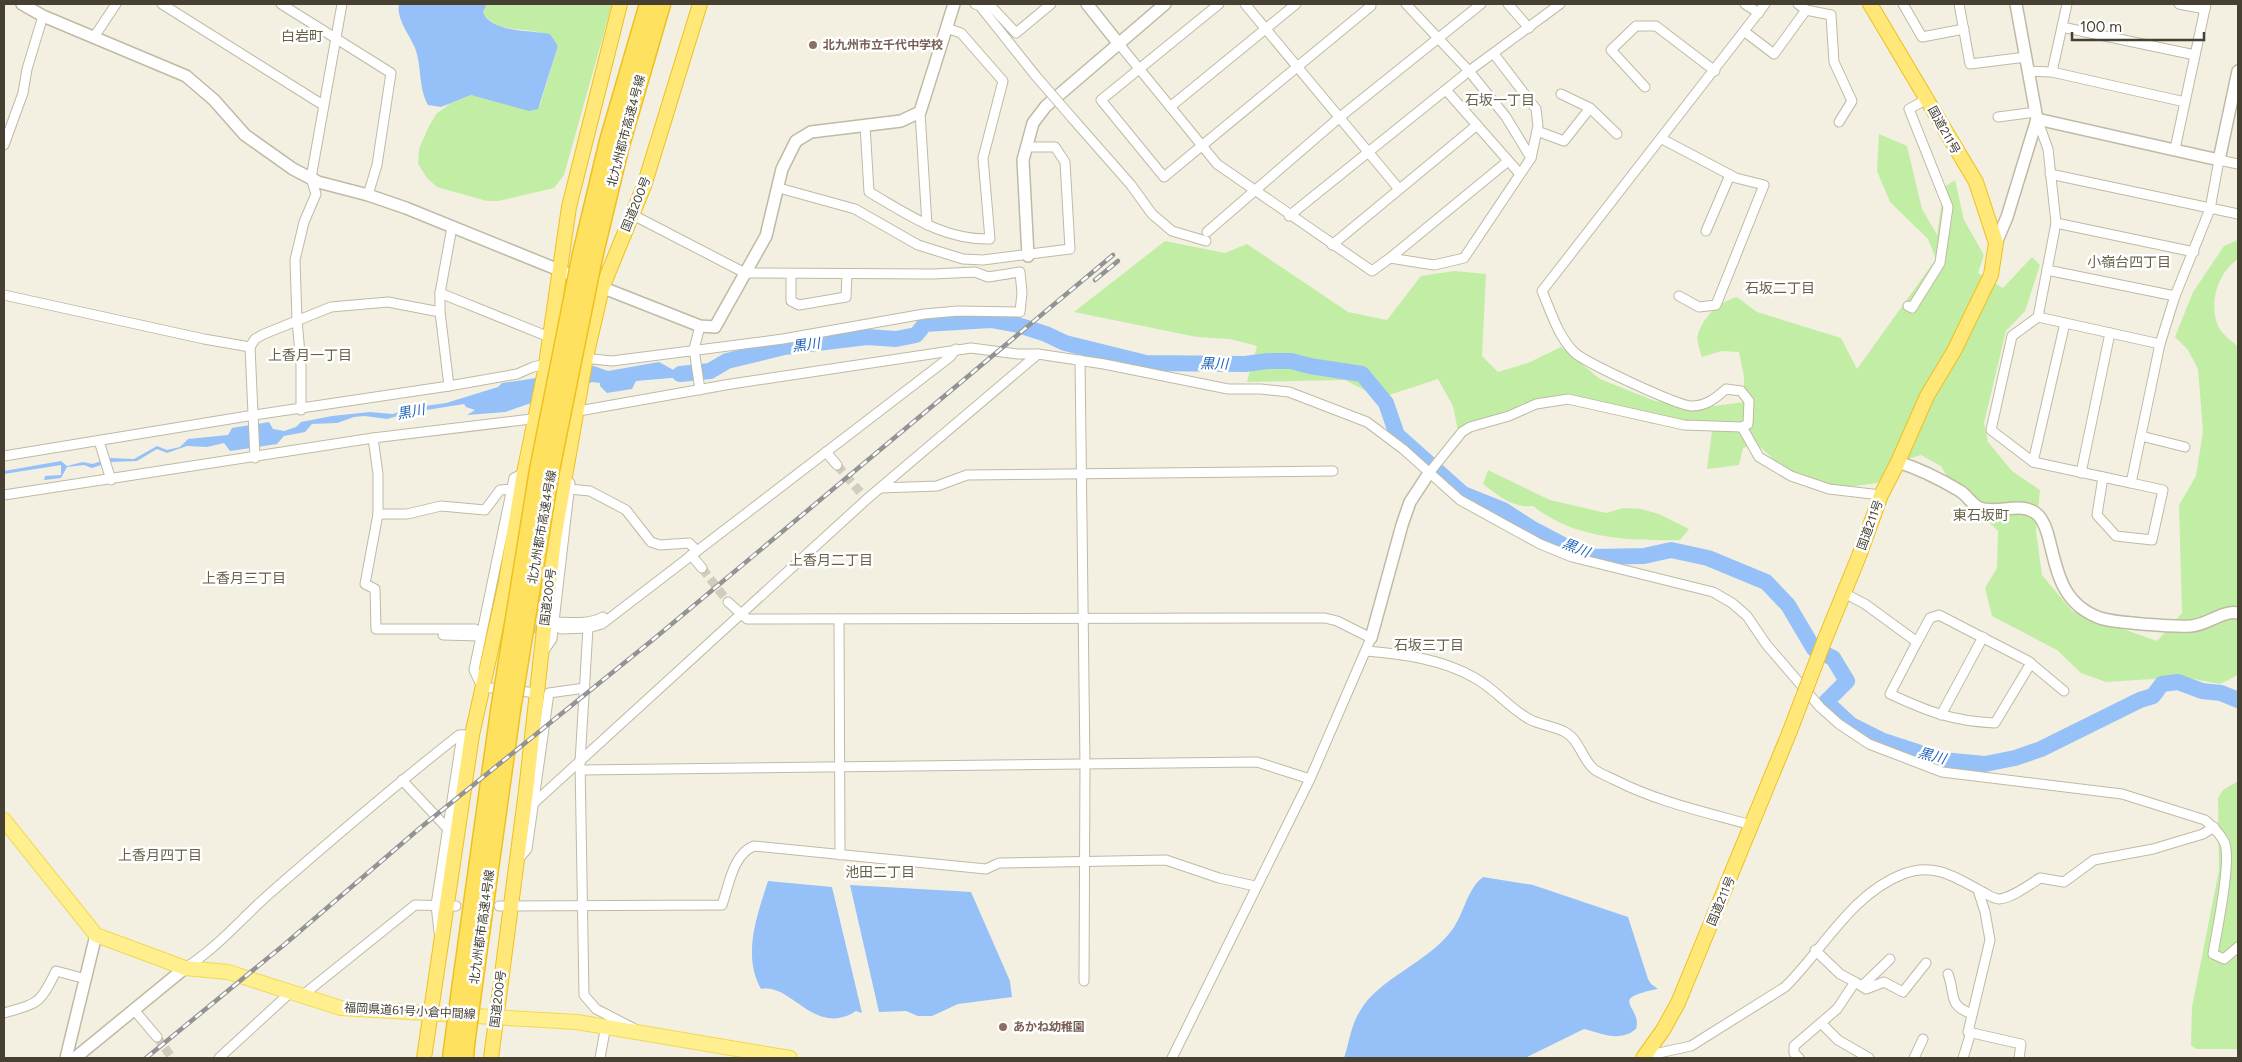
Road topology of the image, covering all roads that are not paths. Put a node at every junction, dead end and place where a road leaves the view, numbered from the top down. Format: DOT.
graph roads {
  1 [pos="22,4"];
  2 [pos="116,4"];
  3 [pos="162,4"];
  4 [pos="281,4"];
  5 [pos="342,4"];
  6 [pos="620,4"];
  7 [pos="648,4"];
  8 [pos="662,4"];
  9 [pos="700,4"];
  10 [pos="954,4"];
  11 [pos="974,4"];
  12 [pos="989,4"];
  13 [pos="1051,4"];
  14 [pos="1087,4"];
  15 [pos="1165,4"];
  16 [pos="1218,4"];
  17 [pos="1246,4"];
  18 [pos="1296,4"];
  19 [pos="1370,4"];
  20 [pos="1406,4"];
  21 [pos="1481,4"];
  22 [pos="1508,4"];
  23 [pos="1560,4"];
  24 [pos="1745,4"];
  25 [pos="1765,4"];
  26 [pos="1798,4"];
  27 [pos="1870,4"];
  28 [pos="1903,4"];
  29 [pos="1959,4"];
  30 [pos="2016,4"];
  31 [pos="2067,4"];
  32 [pos="2179,4"];
  33 [pos="2205,7"];
  34 [pos="1806,10"];
  35 [pos="1759,13"];
  36 [pos="43,16"];
  37 [pos="2062,27"];
  38 [pos="946,28"];
  39 [pos="1528,28"];
  40 [pos="1266,29"];
  41 [pos="1964,29"];
  42 [pos="1745,32"];
  43 [pos="94,37"];
  44 [pos="1438,38"];
  45 [pos="336,39"];
  46 [pos="1119,44"];
  47 [pos="1494,54"];
  48 [pos="2195,55"];
  49 [pos="2026,58"];
  50 [pos="1298,67"];
  51 [pos="1140,69"];
  52 [pos="1469,71"];
  53 [pos="1715,71"];
  54 [pos="2029,71"];
  55 [pos="2238,71"];
  56 [pos="2052,72"];
  57 [pos="1645,88"];
  58 [pos="1446,90"];
  59 [pos="1562,94"];
  60 [pos="1927,99"];
  61 [pos="2185,102"];
  62 [pos="323,105"];
  63 [pos="1170,107"];
  64 [pos="1590,108"];
  65 [pos="920,112"];
  66 [pos="2234,112"];
  67 [pos="1998,116"];
  68 [pos="2036,116"];
  69 [pos="1340,117"];
  70 [pos="1839,122"];
  71 [pos="865,125"];
  72 [pos="1477,125"];
  73 [pos="1538,130"];
  74 [pos="1617,134"];
  75 [pos="1662,139"];
  76 [pos="4,145"];
  77 [pos="1202,146"];
  78 [pos="1026,147"];
  79 [pos="2175,149"];
  80 [pos="1370,154"];
  81 [pos="1531,158"];
  82 [pos="2220,160"];
  83 [pos="1508,161"];
  84 [pos="2238,164"];
  85 [pos="1520,174"];
  86 [pos="2050,174"];
  87 [pos="1730,176"];
  88 [pos="310,178"];
  89 [pos="779,188"];
  90 [pos="1254,189"];
  91 [pos="1399,189"];
  92 [pos="368,195"];
  93 [pos="2210,208"];
  94 [pos="2238,214"];
  95 [pos="632,215"];
  96 [pos="1290,216"];
  97 [pos="2056,224"];
  98 [pos="928,226"];
  99 [pos="452,227"];
  100 [pos="1706,231"];
  101 [pos="1996,243"];
  102 [pos="1332,246"];
  103 [pos="2194,252"];
  104 [pos="587,256"];
  105 [pos="1028,256"];
  106 [pos="1390,258"];
  107 [pos="560,270"];
  108 [pos="2047,270"];
  109 [pos="746,272"];
  110 [pos="791,274"];
  111 [pos="847,274"];
  112 [pos="602,288"];
  113 [pos="440,293"];
  114 [pos="4,295"];
  115 [pos="1679,296"];
  116 [pos="2175,296"];
  117 [pos="1908,306"];
  118 [pos="440,312"];
  119 [pos="2038,317"];
  120 [pos="297,320"];
  121 [pos="2064,323"];
  122 [pos="700,326"];
  123 [pos="2110,333"];
  124 [pos="549,336"];
  125 [pos="2160,344"];
  126 [pos="250,347"];
  127 [pos="956,349"];
  128 [pos="695,352"];
  129 [pos="1038,354"];
  130 [pos="586,360"];
  131 [pos="1080,360"];
  132 [pos="545,367"];
  133 [pos="450,386"];
  134 [pos="700,388"];
  135 [pos="576,409"];
  136 [pos="301,410"];
  137 [pos="536,416"];
  138 [pos="254,417"];
  139 [pos="1742,427"];
  140 [pos="2140,436"];
  141 [pos="373,438"];
  142 [pos="100,444"];
  143 [pos="2185,447"];
  144 [pos="826,452"];
  145 [pos="569,454"];
  146 [pos="4,456"];
  147 [pos="256,456"];
  148 [pos="1898,462"];
  149 [pos="2033,462"];
  150 [pos="837,465"];
  151 [pos="1333,471"];
  152 [pos="1430,471"];
  153 [pos="524,473"];
  154 [pos="1081,473"];
  155 [pos="2081,473"];
  156 [pos="2102,477"];
  157 [pos="110,478"];
  158 [pos="2131,483"];
  159 [pos="880,488"];
  160 [pos="512,489"];
  161 [pos="570,489"];
  162 [pos="860,492"];
  163 [pos="4,495"];
  164 [pos="1881,495"];
  165 [pos="867,499"];
  166 [pos="378,514"];
  167 [pos="694,553"];
  168 [pos="702,568"];
  169 [pos="1844,593"];
  170 [pos="633,601"];
  171 [pos="728,602"];
  172 [pos="2238,613"];
  173 [pos="741,616"];
  174 [pos="839,619"];
  175 [pos="1083,620"];
  176 [pos="554,622"];
  177 [pos="588,628"];
  178 [pos="561,629"];
  179 [pos="480,630"];
  180 [pos="1983,637"];
  181 [pos="1371,638"];
  182 [pos="1917,642"];
  183 [pos="1366,651"];
  184 [pos="541,655"];
  185 [pos="2031,663"];
  186 [pos="482,687"];
  187 [pos="585,688"];
  188 [pos="2064,691"];
  189 [pos="543,693"];
  190 [pos="1941,715"];
  191 [pos="467,735"];
  192 [pos="1085,765"];
  193 [pos="581,766"];
  194 [pos="840,767"];
  195 [pos="1310,778"];
  196 [pos="402,780"];
  197 [pos="534,803"];
  198 [pos="4,820"];
  199 [pos="1751,826"];
  200 [pos="2214,827"];
  201 [pos="447,828"];
  202 [pos="840,855"];
  203 [pos="1085,861"];
  204 [pos="516,862"];
  205 [pos="1256,886"];
  206 [pos="1978,890"];
  207 [pos="584,905"];
  208 [pos="446,906"];
  209 [pos="504,906"];
  210 [pos="96,935"];
  211 [pos="2238,947"];
  212 [pos="1815,950"];
  213 [pos="1890,959"];
  214 [pos="1926,963"];
  215 [pos="184,968"];
  216 [pos="1948,974"];
  217 [pos="86,979"];
  218 [pos="1084,981"];
  219 [pos="1859,984"];
  220 [pos="297,993"];
  221 [pos="135,1010"];
  222 [pos="4,1013"];
  223 [pos="431,1013"];
  224 [pos="1972,1014"];
  225 [pos="496,1016"];
  226 [pos="1822,1023"];
  227 [pos="606,1025"];
  228 [pos="641,1032"];
  229 [pos="1971,1032"];
  230 [pos="157,1038"];
  231 [pos="1923,1039"];
  232 [pos="459,1051"];
  233 [pos="493,1056"];
  234 [pos="1644,1057"];
  235 [pos="66,1058"];
  236 [pos="75,1058"];
  237 [pos="219,1058"];
  238 [pos="424,1058"];
  239 [pos="600,1058"];
  240 [pos="790,1058"];
  241 [pos="1172,1058"];
  242 [pos="1799,1058"];
  243 [pos="1869,1058"];
  244 [pos="1914,1058"];
  245 [pos="1963,1058"];
  246 [pos="2019,1058"];
  1 -- 36 [label="street"];
  2 -- 43 [label="street"];
  3 -- 62 [label="street"];
  4 -- 45 [label="street"];
  5 -- 45 [label="street"];
  6 -- 107 [label="highway"];
  7 -- 104 [label="highway, 北九州都市高速4号線"];
  8 -- 104 [label="highway, 北九州都市高速4号線"];
  9 -- 95 [label="highway, 国道200号"];
  10 -- 38 [label="street"];
  11 -- 90 [label="street, bridge"];
  12 -- 13 [label="street"];
  14 -- 46 [label="street"];
  15 -- 46 [label="street"];
  16 -- 51 [label="street"];
  17 -- 40 [label="street"];
  18 -- 40 [label="street"];
  19 -- 50 [label="street"];
  20 -- 44 [label="street"];
  21 -- 44 [label="street"];
  22 -- 39 [label="street"];
  23 -- 39 [label="street"];
  24 -- 35 [label="street"];
  25 -- 35 [label="street"];
  26 -- 34 [label="street"];
  27 -- 60 [label="highway, 国道211号"];
  28 -- 41 [label="street"];
  29 -- 41 [label="street"];
  30 -- 49 [label="street"];
  31 -- 37 [label="street"];
  32 -- 33 [label="street"];
  33 -- 48 [label="street"];
  34 -- 42 [label="street"];
  34 -- 70 [label="street"];
  35 -- 42 [label="street"];
  36 -- 43 [label="street"];
  36 -- 76 [label="street"];
  37 -- 48 [label="street"];
  37 -- 56 [label="street"];
  38 -- 65 [label="street"];
  38 -- 98 [label="street"];
  39 -- 47 [label="street"];
  40 -- 50 [label="street"];
  40 -- 63 [label="street"];
  41 -- 49 [label="street"];
  42 -- 53 [label="street"];
  43 -- 88 [label="street"];
  44 -- 52 [label="street"];
  44 -- 69 [label="street"];
  45 -- 62 [label="street"];
  45 -- 92 [label="street"];
  46 -- 51 [label="street"];
  46 -- 78 [label="street"];
  47 -- 52 [label="street"];
  47 -- 73 [label="street"];
  48 -- 61 [label="street"];
  49 -- 54 [label="street"];
  50 -- 69 [label="street"];
  50 -- 77 [label="street"];
  51 -- 63 [label="street"];
  51 -- 77 [label="street"];
  52 -- 58 [label="street"];
  52 -- 81 [label="street"];
  53 -- 57 [label="street"];
  53 -- 75 [label="street"];
  54 -- 56 [label="street"];
  54 -- 68 [label="street"];
  55 -- 66 [label="street"];
  56 -- 61 [label="street"];
  58 -- 72 [label="street"];
  58 -- 80 [label="street"];
  59 -- 64 [label="street"];
  60 -- 101 [label="highway, 国道211号"];
  60 -- 117 [label="street"];
  61 -- 79 [label="street"];
  62 -- 88 [label="street"];
  63 -- 77 [label="street"];
  64 -- 73 [label="street"];
  64 -- 74 [label="street"];
  65 -- 71 [label="street"];
  65 -- 98 [label="street"];
  66 -- 82 [label="street"];
  67 -- 68 [label="street"];
  68 -- 79 [label="street"];
  68 -- 86 [label="street"];
  68 -- 101 [label="street"];
  69 -- 80 [label="street"];
  69 -- 90 [label="street"];
  71 -- 89 [label="street"];
  71 -- 98 [label="street"];
  72 -- 83 [label="street"];
  72 -- 91 [label="street"];
  73 -- 81 [label="street"];
  75 -- 87 [label="street"];
  75 -- 139 [label="street"];
  77 -- 90 [label="street"];
  78 -- 105 [label="street"];
  78 -- 105 [label="street"];
  79 -- 82 [label="street"];
  80 -- 91 [label="street"];
  80 -- 96 [label="street"];
  81 -- 85 [label="street"];
  82 -- 84 [label="street"];
  82 -- 93 [label="street"];
  83 -- 85 [label="street"];
  83 -- 106 [label="street"];
  85 -- 106 [label="street"];
  86 -- 93 [label="street"];
  86 -- 97 [label="street"];
  87 -- 100 [label="street"];
  87 -- 115 [label="street"];
  88 -- 92 [label="street"];
  88 -- 120 [label="street"];
  89 -- 105 [label="street"];
  89 -- 109 [label="street"];
  90 -- 96 [label="street"];
  91 -- 102 [label="street"];
  92 -- 99 [label="street"];
  93 -- 94 [label="street"];
  93 -- 103 [label="street"];
  95 -- 109 [label="street"];
  95 -- 112 [label="highway, 国道200号"];
  96 -- 102 [label="street"];
  97 -- 103 [label="street"];
  97 -- 108 [label="street"];
  99 -- 107 [label="street"];
  99 -- 113 [label="street"];
  101 -- 148 [label="highway, 国道211号"];
  102 -- 106 [label="street"];
  103 -- 116 [label="street"];
  104 -- 232 [label="highway, 北九州都市高速4号線, bridge"];
  107 -- 112 [label="street"];
  107 -- 124 [label="highway"];
  108 -- 116 [label="street"];
  108 -- 119 [label="street"];
  109 -- 110 [label="street"];
  109 -- 122 [label="street"];
  110 -- 111 [label="street"];
  110 -- 111 [label="street"];
  111 -- 128 [label="street"];
  112 -- 122 [label="street"];
  112 -- 130 [label="highway, 国道200号"];
  113 -- 118 [label="street"];
  113 -- 124 [label="street"];
  114 -- 126 [label="street"];
  116 -- 125 [label="street"];
  118 -- 120 [label="street"];
  118 -- 133 [label="street"];
  119 -- 121 [label="street"];
  119 -- 149 [label="street"];
  120 -- 126 [label="street"];
  120 -- 136 [label="street"];
  121 -- 123 [label="street"];
  121 -- 149 [label="street"];
  122 -- 128 [label="street"];
  123 -- 125 [label="street"];
  123 -- 155 [label="street"];
  124 -- 132 [label="highway"];
  125 -- 140 [label="street"];
  126 -- 138 [label="street"];
  127 -- 129 [label="street"];
  127 -- 134 [label="street"];
  127 -- 144 [label="street"];
  128 -- 130 [label="street"];
  128 -- 134 [label="street"];
  129 -- 131 [label="street"];
  129 -- 159 [label="street"];
  130 -- 132 [label="street"];
  130 -- 135 [label="highway, 国道200号"];
  131 -- 152 [label="street"];
  131 -- 154 [label="street"];
  132 -- 133 [label="street"];
  132 -- 137 [label="highway"];
  133 -- 136 [label="street"];
  134 -- 135 [label="street"];
  135 -- 137 [label="street"];
  135 -- 145 [label="highway, 国道200号"];
  136 -- 138 [label="street"];
  137 -- 141 [label="street"];
  137 -- 153 [label="highway"];
  138 -- 142 [label="street"];
  138 -- 147 [label="street"];
  139 -- 152 [label="street"];
  139 -- 164 [label="street"];
  140 -- 143 [label="street"];
  140 -- 158 [label="street"];
  141 -- 147 [label="street"];
  141 -- 166 [label="street"];
  142 -- 146 [label="street"];
  142 -- 157 [label="street"];
  144 -- 150 [label="street"];
  144 -- 167 [label="street"];
  145 -- 161 [label="street"];
  145 -- 184 [label="highway, 国道200号"];
  147 -- 157 [label="street"];
  148 -- 164 [label="highway, 国道211号"];
  148 -- 172 [label="street"];
  149 -- 155 [label="street"];
  151 -- 154 [label="street"];
  152 -- 181 [label="street"];
  152 -- 200 [label="street"];
  153 -- 160 [label="street"];
  153 -- 186 [label="highway"];
  154 -- 159 [label="street"];
  154 -- 175 [label="street"];
  155 -- 156 [label="street"];
  156 -- 158 [label="street"];
  156 -- 158 [label="street"];
  157 -- 163 [label="street"];
  159 -- 165 [label="street"];
  160 -- 166 [label="street"];
  160 -- 179 [label="street"];
  161 -- 167 [label="street"];
  161 -- 176 [label="street"];
  162 -- 165 [label="street"];
  164 -- 169 [label="highway, 国道211号"];
  165 -- 173 [label="street"];
  166 -- 179 [label="street"];
  167 -- 168 [label="street"];
  167 -- 170 [label="street"];
  169 -- 182 [label="street"];
  169 -- 199 [label="highway, 国道211号, bridge"];
  170 -- 176 [label="street"];
  170 -- 177 [label="street"];
  171 -- 173 [label="street"];
  173 -- 174 [label="street"];
  173 -- 193 [label="street"];
  174 -- 175 [label="street"];
  174 -- 194 [label="street"];
  175 -- 181 [label="street"];
  175 -- 192 [label="street"];
  176 -- 184 [label="street"];
  177 -- 178 [label="street"];
  177 -- 187 [label="street"];
  179 -- 186 [label="street"];
  180 -- 182 [label="street"];
  180 -- 185 [label="street"];
  180 -- 190 [label="street"];
  181 -- 183 [label="street"];
  182 -- 190 [label="street"];
  183 -- 195 [label="street"];
  183 -- 199 [label="street"];
  184 -- 189 [label="highway, 国道200号"];
  185 -- 188 [label="street"];
  185 -- 190 [label="street"];
  186 -- 189 [label="street"];
  186 -- 191 [label="highway"];
  187 -- 189 [label="street"];
  187 -- 193 [label="street"];
  189 -- 197 [label="street"];
  189 -- 204 [label="highway, 国道200号"];
  191 -- 196 [label="street"];
  191 -- 201 [label="street"];
  191 -- 208 [label="highway"];
  192 -- 194 [label="street"];
  192 -- 195 [label="street"];
  192 -- 203 [label="street"];
  193 -- 194 [label="street"];
  193 -- 197 [label="street"];
  193 -- 207 [label="street"];
  194 -- 202 [label="street"];
  195 -- 205 [label="street"];
  196 -- 201 [label="street"];
  196 -- 215 [label="street"];
  197 -- 204 [label="street"];
  198 -- 210 [label="main road"];
  199 -- 234 [label="highway, 国道211号"];
  200 -- 206 [label="street"];
  200 -- 211 [label="street"];
  201 -- 208 [label="street"];
  202 -- 203 [label="street"];
  202 -- 207 [label="street"];
  203 -- 205 [label="street"];
  203 -- 218 [label="street"];
  204 -- 209 [label="highway, 国道200号"];
  205 -- 241 [label="street"];
  206 -- 212 [label="street"];
  206 -- 224 [label="street"];
  207 -- 209 [label="street"];
  207 -- 228 [label="street"];
  208 -- 220 [label="street"];
  208 -- 223 [label="highway"];
  209 -- 225 [label="highway, 国道200号"];
  210 -- 215 [label="main road, 福岡県道61号小倉中間線"];
  210 -- 217 [label="street"];
  212 -- 219 [label="street"];
  212 -- 234 [label="street"];
  213 -- 219 [label="street"];
  214 -- 219 [label="street"];
  215 -- 220 [label="main road, 福岡県道61号小倉中間線"];
  215 -- 221 [label="street"];
  216 -- 224 [label="street"];
  217 -- 222 [label="street"];
  217 -- 235 [label="street"];
  219 -- 226 [label="street"];
  220 -- 223 [label="main road, 福岡県道61号小倉中間線"];
  220 -- 237 [label="street"];
  221 -- 230 [label="street"];
  221 -- 236 [label="street"];
  223 -- 225 [label="main road, 福岡県道61号小倉中間線"];
  223 -- 238 [label="highway"];
  224 -- 229 [label="street"];
  225 -- 227 [label="main road, 福岡県道61号小倉中間線"];
  225 -- 233 [label="highway, 国道200号"];
  226 -- 242 [label="street"];
  226 -- 243 [label="street"];
  227 -- 228 [label="main road, 福岡県道61号小倉中間線"];
  227 -- 239 [label="street"];
  228 -- 240 [label="main road, 福岡県道61号小倉中間線"];
  229 -- 245 [label="street"];
  229 -- 246 [label="street"];
  231 -- 244 [label="street"];
}
